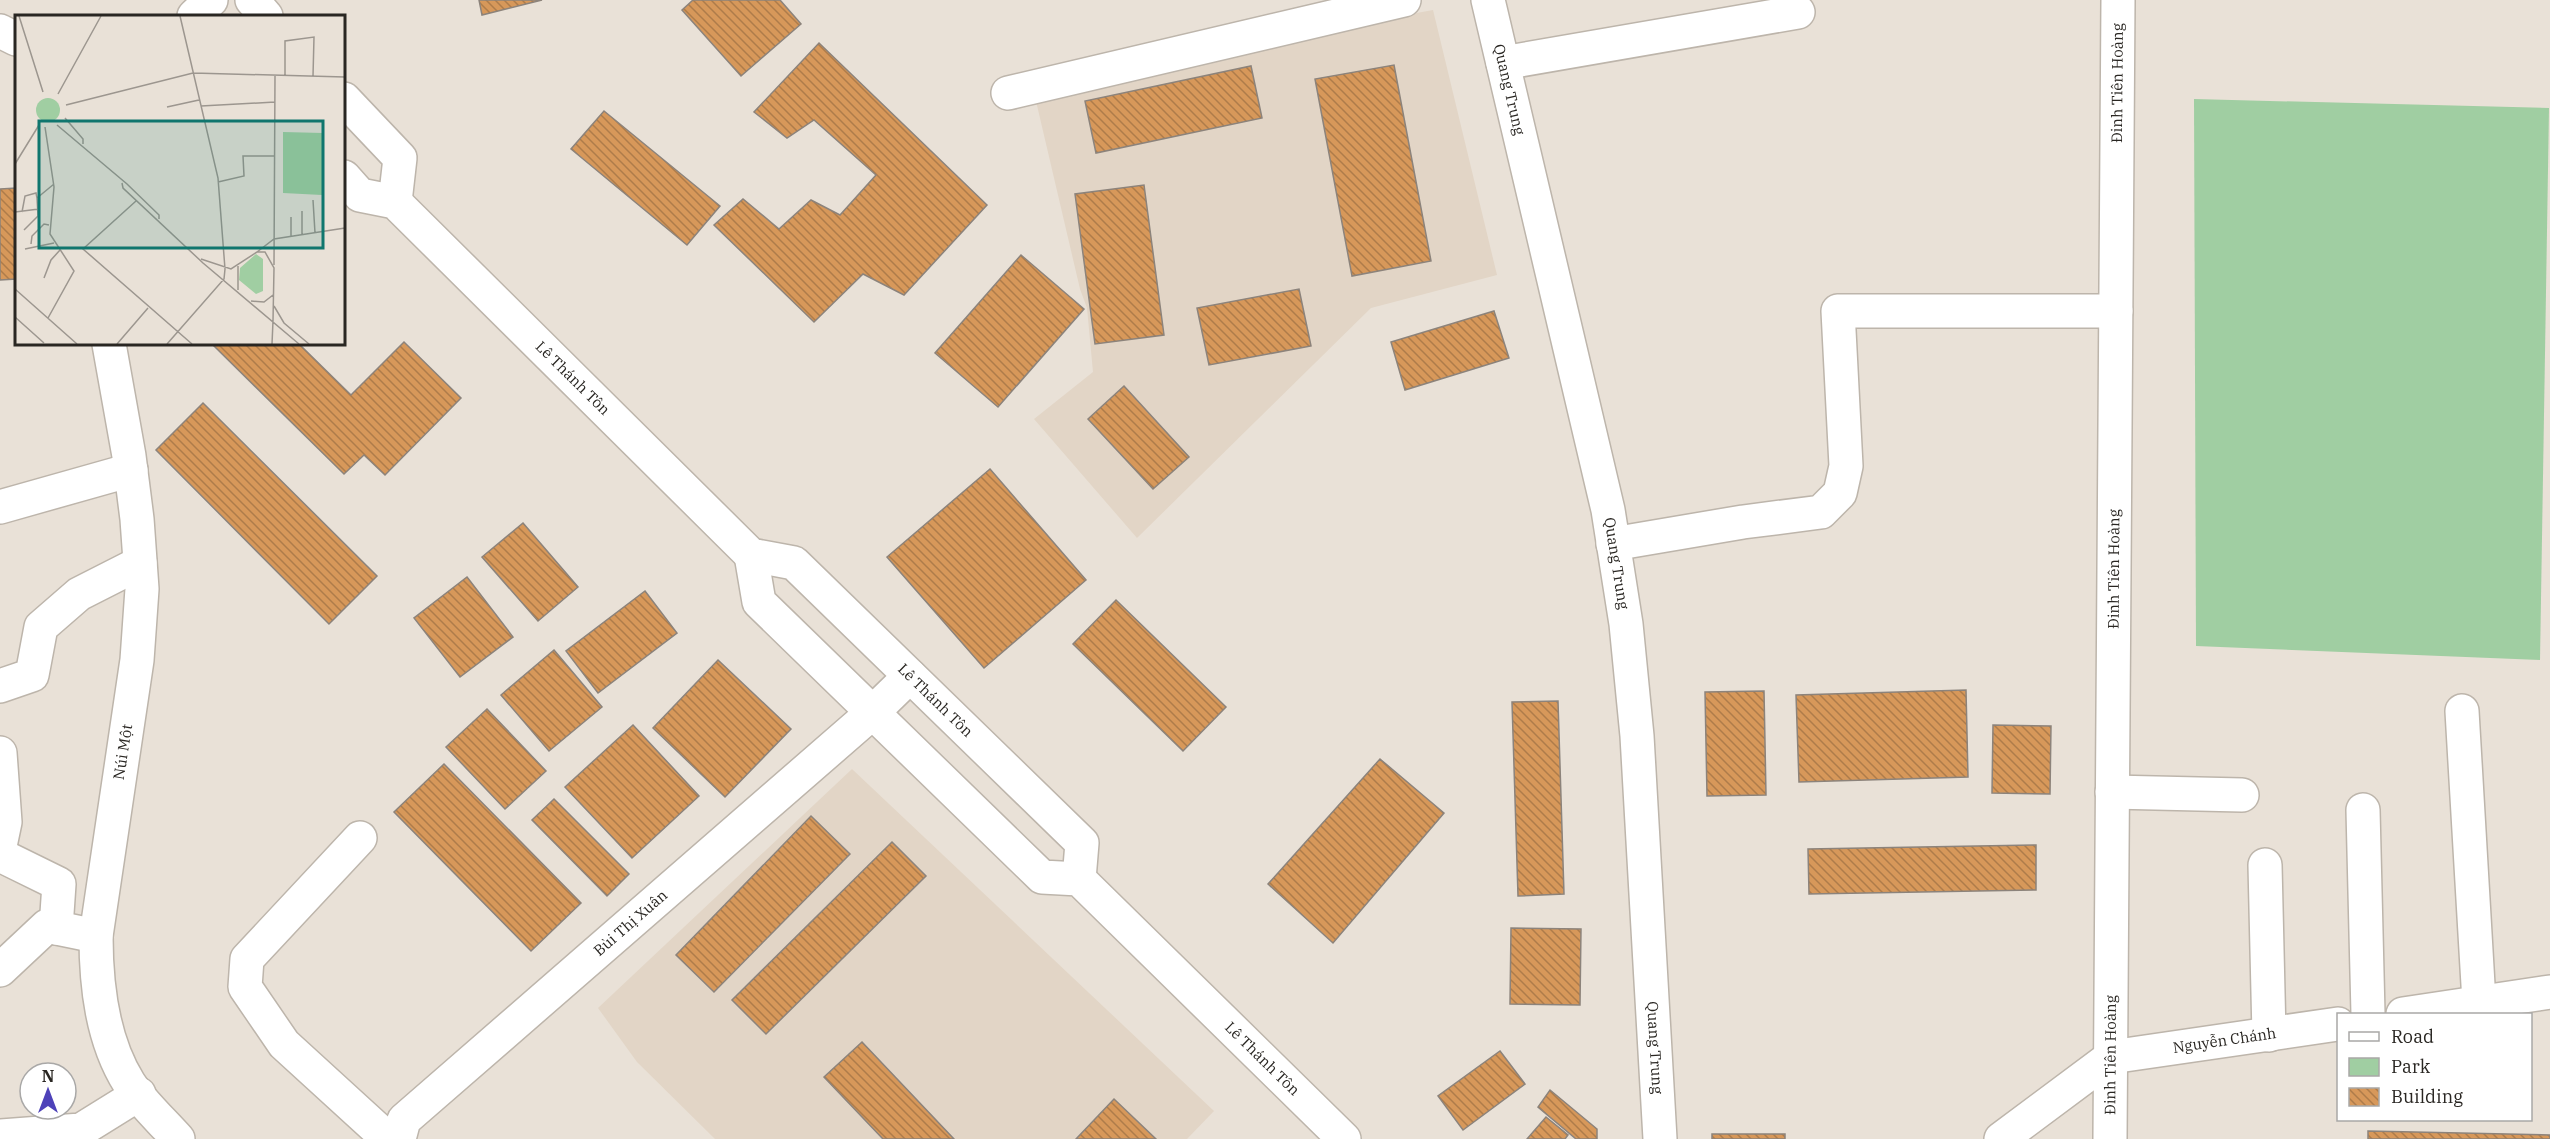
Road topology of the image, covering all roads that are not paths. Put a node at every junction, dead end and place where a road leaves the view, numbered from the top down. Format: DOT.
graph roads {
  1 [pos="211,0"];
  2 [pos="252,0"];
  3 [pos="1404,0"];
  4 [pos="1488,0"];
  5 [pos="2118,0"];
  6 [pos="1798,12"];
  7 [pos="195,15"];
  8 [pos="265,15"];
  9 [pos="0,31"];
  10 [pos="15,38"];
  11 [pos="1503,63"];
  12 [pos="1008,93"];
  13 [pos="345,100"];
  14 [pos="345,178"];
  15 [pos="395,202"];
  16 [pos="2116,311"];
  17 [pos="109,345"];
  18 [pos="131,470"];
  19 [pos="12,504"];
  20 [pos="0,530"];
  21 [pos="1613,544"];
  22 [pos="751,555"];
  23 [pos="140,563"];
  24 [pos="910,676"];
  25 [pos="0,686"];
  26 [pos="2462,711"];
  27 [pos="872,713"];
  28 [pos="0,753"];
  29 [pos="1,786"];
  30 [pos="2112,792"];
  31 [pos="2242,795"];
  32 [pos="2363,810"];
  33 [pos="360,838"];
  34 [pos="0,846"];
  35 [pos="0,855"];
  36 [pos="2265,865"];
  37 [pos="1079,879"];
  38 [pos="56,928"];
  39 [pos="96,936"];
  40 [pos="0,970"];
  41 [pos="2550,992"];
  42 [pos="2479,1002"];
  43 [pos="2368,1013"];
  44 [pos="2409,1013"];
  45 [pos="2337,1024"];
  46 [pos="2269,1035"];
  47 [pos="2111,1057"];
  48 [pos="139,1094"];
  49 [pos="0,1136"];
  50 [pos="178,1139"];
  51 [pos="388,1139"];
  52 [pos="399,1139"];
  53 [pos="1344,1139"];
  54 [pos="1660,1139"];
  55 [pos="2001,1139"];
  56 [pos="2110,1139"];
  1 -- 7 [label="street"];
  2 -- 8 [label="street"];
  3 -- 12 [label="street"];
  4 -- 11 [label="street, Quang Trung"];
  5 -- 16 [label="street, Đinh Tiên Hoàng"];
  6 -- 11 [label="street"];
  9 -- 10 [label="street"];
  11 -- 21 [label="street, Quang Trung"];
  13 -- 15 [label="street"];
  14 -- 15 [label="street"];
  15 -- 22 [label="street, Lê Thánh Tôn"];
  16 -- 21 [label="street"];
  16 -- 30 [label="street, Đinh Tiên Hoàng"];
  17 -- 18 [label="street, Núi Một"];
  18 -- 19 [label="street"];
  18 -- 23 [label="street, Núi Một"];
  19 -- 20 [label="street"];
  21 -- 54 [label="street, Quang Trung"];
  22 -- 24 [label="street, Lê Thánh Tôn"];
  22 -- 27 [label="street"];
  23 -- 25 [label="street"];
  23 -- 39 [label="street, Núi Một"];
  24 -- 27 [label="street, Bùi Thị Xuân"];
  24 -- 37 [label="street, Lê Thánh Tôn"];
  26 -- 42 [label="street"];
  27 -- 37 [label="street"];
  27 -- 52 [label="street, Bùi Thị Xuân"];
  28 -- 29 [label="street"];
  29 -- 34 [label="street"];
  30 -- 31 [label="street"];
  30 -- 47 [label="street, Đinh Tiên Hoàng"];
  32 -- 43 [label="street"];
  33 -- 51 [label="street"];
  35 -- 38 [label="street"];
  36 -- 46 [label="street"];
  37 -- 53 [label="street, Lê Thánh Tôn"];
  38 -- 39 [label="street"];
  38 -- 40 [label="street"];
  39 -- 48 [label="street, Núi Một"];
  41 -- 42 [label="street"];
  42 -- 44 [label="street"];
  45 -- 46 [label="street, Nguyễn Chánh"];
  46 -- 47 [label="street, Nguyễn Chánh"];
  47 -- 55 [label="street"];
  47 -- 56 [label="street, Đinh Tiên Hoàng"];
  48 -- 49 [label="street"];
  48 -- 50 [label="street, Núi Một"];
}
